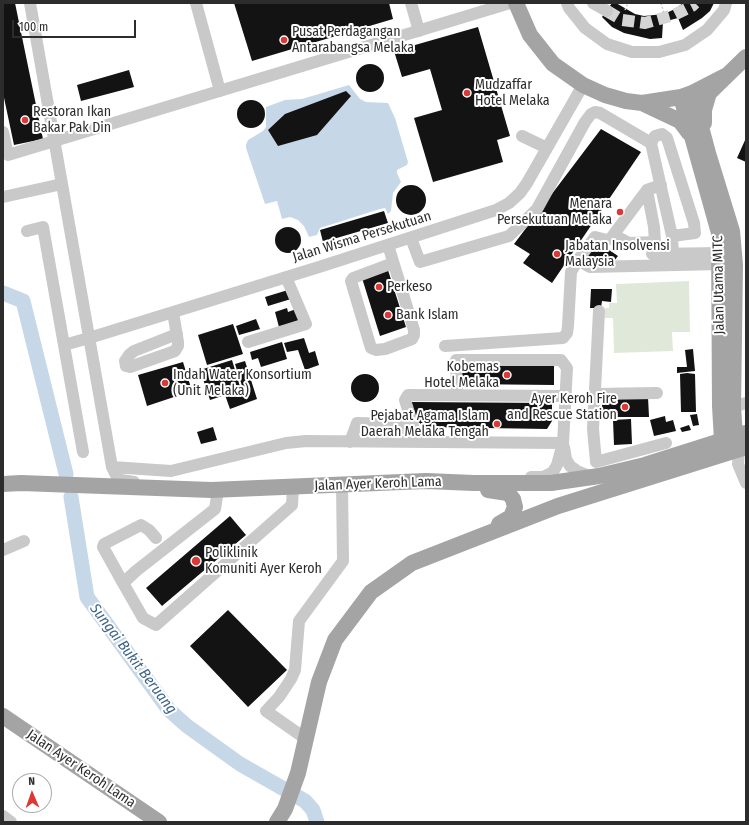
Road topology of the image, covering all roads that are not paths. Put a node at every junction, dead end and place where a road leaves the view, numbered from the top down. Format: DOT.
graph roads {
  1 [pos="30,3"];
  2 [pos="196,3"];
  3 [pos="411,3"];
  4 [pos="510,3"];
  5 [pos="516,3"];
  6 [pos="567,3"];
  7 [pos="593,3"];
  8 [pos="726,3"];
  9 [pos="606,11"];
  10 [pos="419,30"];
  11 [pos="746,57"];
  12 [pos="728,75"];
  13 [pos="583,85"];
  14 [pos="220,90"];
  15 [pos="687,95"];
  16 [pos="642,103"];
  17 [pos="3,132"];
  18 [pos="522,136"];
  19 [pos="698,137"];
  20 [pos="54,141"];
  21 [pos="651,143"];
  22 [pos="547,148"];
  23 [pos="62,184"];
  24 [pos="661,186"];
  25 [pos="647,190"];
  26 [pos="3,197"];
  27 [pos="27,231"];
  28 [pos="614,235"];
  29 [pos="672,236"];
  30 [pos="412,238"];
  31 [pos="388,245"];
  32 [pos="673,253"];
  33 [pos="652,254"];
  34 [pos="578,260"];
  35 [pos="730,261"];
  36 [pos="393,264"];
  37 [pos="286,277"];
  38 [pos="599,311"];
  39 [pos="173,312"];
  40 [pos="177,334"];
  41 [pos="89,338"];
  42 [pos="248,342"];
  43 [pos="64,345"];
  44 [pos="445,346"];
  45 [pos="657,393"];
  46 [pos="456,394"];
  47 [pos="595,394"];
  48 [pos="566,396"];
  49 [pos="733,407"];
  50 [pos="746,420"];
  51 [pos="417,439"];
  52 [pos="350,442"];
  53 [pos="563,443"];
  54 [pos="666,443"];
  55 [pos="736,446"];
  56 [pos="700,447"];
  57 [pos="83,452"];
  58 [pos="625,453"];
  59 [pos="112,467"];
  60 [pos="630,476"];
  61 [pos="593,477"];
  62 [pos="426,480"];
  63 [pos="21,483"];
  64 [pos="349,483"];
  65 [pos="746,483"];
  66 [pos="3,484"];
  67 [pos="293,487"];
  68 [pos="214,490"];
  69 [pos="156,538"];
  70 [pos="24,541"];
  71 [pos="3,550"];
  72 [pos="432,556"];
  73 [pos="123,583"];
  74 [pos="3,716"];
  75 [pos="306,739"];
  76 [pos="281,815"];
  77 [pos="3,816"];
  78 [pos="11,822"];
  79 [pos="159,822"];
  1 -- 20 [label="street"];
  2 -- 14 [label="street"];
  3 -- 10 [label="street"];
  4 -- 10 [label="street"];
  5 -- 13 [label="main road"];
  6 -- 8 [label="street"];
  7 -- 9 [label="street"];
  10 -- 14 [label="street"];
  11 -- 12 [label="main road"];
  12 -- 15 [label="main road"];
  12 -- 19 [label="main road"];
  13 -- 16 [label="main road"];
  13 -- 22 [label="street, Jalan Wisma Persekutuan"];
  14 -- 20 [label="street"];
  15 -- 16 [label="main road"];
  15 -- 19 [label="main road, Jalan Utama MITC"];
  16 -- 19 [label="main road"];
  17 -- 20 [label="street"];
  18 -- 22 [label="street"];
  19 -- 35 [label="main road, Jalan Utama MITC"];
  20 -- 23 [label="street"];
  21 -- 24 [label="street"];
  21 -- 29 [label="street"];
  21 -- 30 [label="street"];
  22 -- 30 [label="street, Jalan Wisma Persekutuan"];
  23 -- 26 [label="street"];
  23 -- 41 [label="street"];
  24 -- 25 [label="street"];
  24 -- 29 [label="street"];
  25 -- 28 [label="street"];
  25 -- 28 [label="street"];
  27 -- 43 [label="street"];
  28 -- 34 [label="street"];
  29 -- 32 [label="street"];
  30 -- 31 [label="street, Jalan Wisma Persekutuan"];
  31 -- 36 [label="street"];
  31 -- 37 [label="street, Jalan Wisma Persekutuan"];
  32 -- 33 [label="street"];
  32 -- 35 [label="street"];
  34 -- 35 [label="street"];
  34 -- 44 [label="street"];
  35 -- 49 [label="main road, Jalan Utama MITC"];
  36 -- 36 [label="street"];
  37 -- 39 [label="street, Jalan Wisma Persekutuan"];
  37 -- 42 [label="street"];
  38 -- 47 [label="street"];
  39 -- 40 [label="street"];
  39 -- 41 [label="street, Jalan Wisma Persekutuan"];
  41 -- 43 [label="street, Jalan Wisma Persekutuan"];
  41 -- 59 [label="street"];
  43 -- 57 [label="street"];
  45 -- 47 [label="street"];
  46 -- 48 [label="street"];
  46 -- 48 [label="street"];
  46 -- 51 [label="street"];
  47 -- 58 [label="street"];
  48 -- 53 [label="street"];
  49 -- 50 [label="main road"];
  49 -- 55 [label="main road, Jalan Utama MITC"];
  49 -- 56 [label="main road"];
  51 -- 52 [label="street"];
  51 -- 52 [label="street"];
  51 -- 53 [label="street"];
  52 -- 59 [label="street"];
  53 -- 61 [label="street"];
  53 -- 62 [label="street"];
  54 -- 58 [label="street"];
  55 -- 56 [label="main road, Jalan Ayer Keroh Lama"];
  55 -- 60 [label="main road, Jalan Ayer Keroh Lama"];
  55 -- 65 [label="street"];
  56 -- 60 [label="main road, Jalan Ayer Keroh Lama"];
  58 -- 60 [label="street"];
  59 -- 63 [label="street"];
  59 -- 68 [label="street"];
  60 -- 61 [label="main road, Jalan Ayer Keroh Lama"];
  60 -- 72 [label="main road, Jalan Ayer Keroh Lama"];
  61 -- 62 [label="main road, Jalan Ayer Keroh Lama"];
  62 -- 64 [label="main road, Jalan Ayer Keroh Lama"];
  63 -- 66 [label="main road, Jalan Ayer Keroh Lama"];
  63 -- 68 [label="main road, Jalan Ayer Keroh Lama"];
  64 -- 67 [label="main road, Jalan Ayer Keroh Lama"];
  64 -- 72 [label="main road"];
  64 -- 75 [label="street"];
  67 -- 68 [label="main road, Jalan Ayer Keroh Lama"];
  67 -- 73 [label="street"];
  68 -- 73 [label="street"];
  69 -- 73 [label="street"];
  70 -- 71 [label="street"];
  72 -- 75 [label="main road, Jalan Ayer Keroh Lama"];
  74 -- 79 [label="main road, Jalan Ayer Keroh Lama"];
  75 -- 76 [label="main road, Jalan Ayer Keroh Lama"];
  77 -- 78 [label="street"];
}
